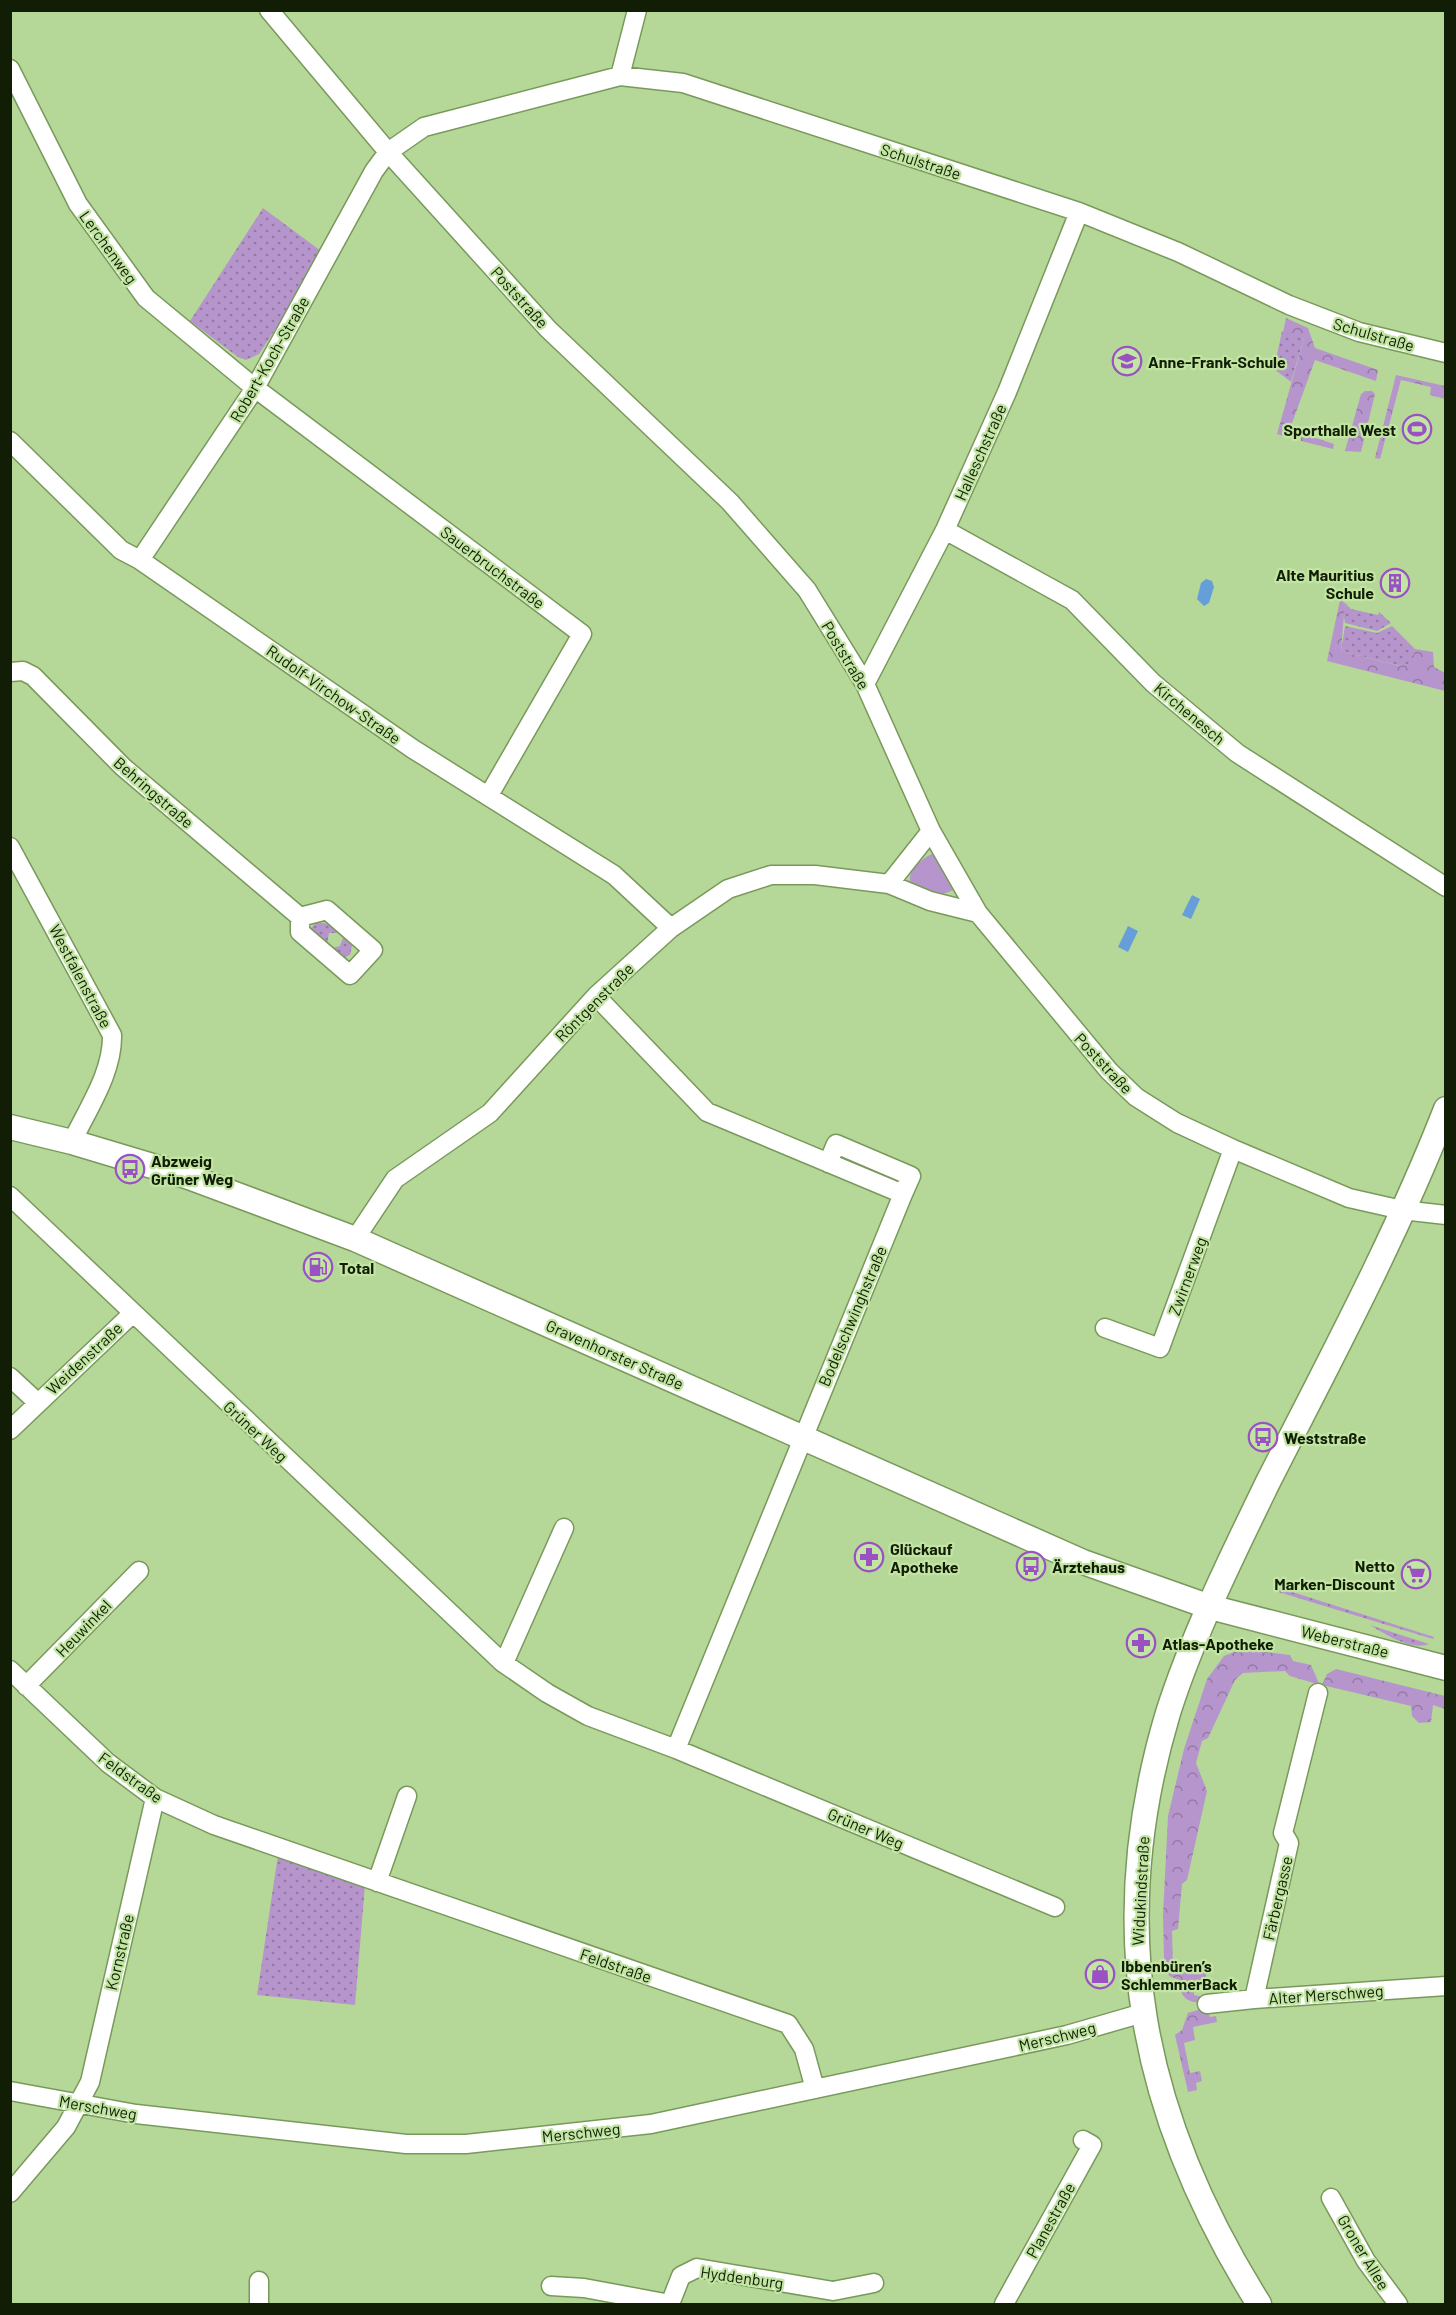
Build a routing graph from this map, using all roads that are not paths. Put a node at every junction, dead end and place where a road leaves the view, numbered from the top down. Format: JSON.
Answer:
{"nodes":[{"id":1,"x":269,"y":10,"type":"edge"},
{"id":2,"x":637,"y":10,"type":"edge"},
{"id":3,"x":10,"y":69,"type":"edge"},
{"id":4,"x":620,"y":76,"type":"junction"},
{"id":5,"x":388,"y":152,"type":"junction"},
{"id":6,"x":1079,"y":212,"type":"junction"},
{"id":7,"x":1446,"y":353,"type":"edge"},
{"id":8,"x":255,"y":388,"type":"junction"},
{"id":9,"x":10,"y":441,"type":"edge"},
{"id":10,"x":945,"y":530,"type":"junction"},
{"id":11,"x":140,"y":560,"type":"junction"},
{"id":12,"x":10,"y":672,"type":"edge"},
{"id":13,"x":865,"y":684,"type":"junction"},
{"id":14,"x":489,"y":795,"type":"junction"},
{"id":15,"x":931,"y":831,"type":"junction"},
{"id":16,"x":10,"y":847,"type":"edge"},
{"id":17,"x":889,"y":884,"type":"junction"},
{"id":18,"x":1446,"y":887,"type":"edge"},
{"id":19,"x":978,"y":914,"type":"junction"},
{"id":20,"x":300,"y":917,"type":"dead end"},
{"id":21,"x":671,"y":928,"type":"junction"},
{"id":22,"x":596,"y":996,"type":"junction"},
{"id":23,"x":1446,"y":1109,"type":"edge"},
{"id":24,"x":12,"y":1130,"type":"edge"},
{"id":25,"x":72,"y":1142,"type":"junction"},
{"id":26,"x":1233,"y":1149,"type":"junction"},
{"id":27,"x":10,"y":1196,"type":"edge"},
{"id":28,"x":1402,"y":1210,"type":"junction"},
{"id":29,"x":1446,"y":1215,"type":"edge"},
{"id":30,"x":355,"y":1239,"type":"junction"},
{"id":31,"x":132,"y":1314,"type":"junction"},
{"id":32,"x":1105,"y":1328,"type":"dead end"},
{"id":33,"x":10,"y":1377,"type":"edge"},
{"id":34,"x":37,"y":1402,"type":"junction"},
{"id":35,"x":10,"y":1430,"type":"edge"},
{"id":36,"x":801,"y":1438,"type":"junction"},
{"id":37,"x":564,"y":1528,"type":"dead end"},
{"id":38,"x":140,"y":1571,"type":"dead end"},
{"id":39,"x":1210,"y":1607,"type":"junction"},
{"id":40,"x":504,"y":1663,"type":"junction"},
{"id":41,"x":1446,"y":1668,"type":"edge"},
{"id":42,"x":10,"y":1670,"type":"edge"},
{"id":43,"x":27,"y":1686,"type":"junction"},
{"id":44,"x":1318,"y":1693,"type":"dead end"},
{"id":45,"x":676,"y":1749,"type":"junction"},
{"id":46,"x":407,"y":1796,"type":"dead end"},
{"id":47,"x":155,"y":1798,"type":"junction"},
{"id":48,"x":377,"y":1882,"type":"junction"},
{"id":49,"x":1055,"y":1907,"type":"dead end"},
{"id":50,"x":1446,"y":1986,"type":"edge"},
{"id":51,"x":1254,"y":1999,"type":"junction"},
{"id":52,"x":1207,"y":2004,"type":"dead end"},
{"id":53,"x":1143,"y":2013,"type":"junction"},
{"id":54,"x":815,"y":2088,"type":"junction"},
{"id":55,"x":10,"y":2091,"type":"edge"},
{"id":56,"x":80,"y":2104,"type":"junction"},
{"id":57,"x":1083,"y":2140,"type":"dead end"},
{"id":58,"x":10,"y":2193,"type":"edge"},
{"id":59,"x":1331,"y":2198,"type":"dead end"},
{"id":60,"x":259,"y":2281,"type":"dead end"},
{"id":61,"x":874,"y":2283,"type":"dead end"},
{"id":62,"x":551,"y":2286,"type":"dead end"},
{"id":63,"x":832,"y":2298,"type":"edge"},
{"id":64,"x":259,"y":2304,"type":"edge"},
{"id":65,"x":670,"y":2304,"type":"edge"},
{"id":66,"x":1004,"y":2304,"type":"edge"},
{"id":67,"x":1259,"y":2304,"type":"edge"},
{"id":68,"x":1398,"y":2304,"type":"edge"}],
"edges":[{"from":1,"to":5,"type":"street","name":"Poststraße"},
{"from":2,"to":4,"type":"street"},
{"from":3,"to":8,"type":"street","name":"Lerchenweg"},
{"from":4,"to":5,"type":"street","name":"Schulstraße"},
{"from":4,"to":6,"type":"street","name":"Schulstraße"},
{"from":5,"to":8,"type":"street","name":"Robert-Koch-Straße"},
{"from":5,"to":13,"type":"street","name":"Poststraße"},
{"from":6,"to":7,"type":"street","name":"Schulstraße"},
{"from":6,"to":10,"type":"street","name":"Halleschstraße"},
{"from":8,"to":11,"type":"street","name":"Robert-Koch-Straße"},
{"from":8,"to":14,"type":"street","name":"Sauerbruchstraße"},
{"from":9,"to":11,"type":"street","name":"Rudolf-Virchow-Straße"},
{"from":10,"to":13,"type":"street","name":"Halleschstraße"},
{"from":10,"to":18,"type":"street","name":"Kirchenesch"},
{"from":11,"to":14,"type":"street","name":"Rudolf-Virchow-Straße"},
{"from":12,"to":20,"type":"street","name":"Behringstraße"},
{"from":13,"to":15,"type":"street","name":"Poststraße"},
{"from":14,"to":21,"type":"street","name":"Rudolf-Virchow-Straße"},
{"from":15,"to":17,"type":"street"},
{"from":15,"to":19,"type":"street","name":"Poststraße"},
{"from":16,"to":25,"type":"street","name":"Westfalenstraße"},
{"from":17,"to":19,"type":"street","name":"Röntgenstraße"},
{"from":17,"to":21,"type":"street","name":"Röntgenstraße"},
{"from":19,"to":26,"type":"street","name":"Poststraße"},
{"from":21,"to":22,"type":"street","name":"Röntgenstraße"},
{"from":22,"to":30,"type":"street","name":"Röntgenstraße"},
{"from":22,"to":36,"type":"street","name":"Bodelschwinghstraße"},
{"from":23,"to":28,"type":"main road"},
{"from":24,"to":25,"type":"main road","name":"Gravenhorster Straße"},
{"from":25,"to":30,"type":"main road","name":"Gravenhorster Straße"},
{"from":26,"to":28,"type":"street","name":"Poststraße"},
{"from":26,"to":32,"type":"street","name":"Zwirnerweg"},
{"from":27,"to":31,"type":"street","name":"Grüner Weg"},
{"from":28,"to":29,"type":"street","name":"Poststraße"},
{"from":28,"to":39,"type":"main road"},
{"from":30,"to":36,"type":"main road","name":"Gravenhorster Straße"},
{"from":31,"to":34,"type":"street","name":"Weidenstraße"},
{"from":31,"to":40,"type":"street","name":"Grüner Weg"},
{"from":33,"to":34,"type":"street","name":"Weidenstraße"},
{"from":34,"to":35,"type":"street","name":"Weidenstraße"},
{"from":36,"to":39,"type":"main road","name":"Gravenhorster Straße"},
{"from":36,"to":45,"type":"street"},
{"from":37,"to":40,"type":"street"},
{"from":38,"to":43,"type":"street","name":"Heuwinkel"},
{"from":39,"to":41,"type":"main road","name":"Weberstraße"},
{"from":39,"to":53,"type":"main road","name":"Widukindstraße"},
{"from":40,"to":45,"type":"street","name":"Grüner Weg"},
{"from":42,"to":43,"type":"street","name":"Feldstraße"},
{"from":43,"to":47,"type":"street","name":"Feldstraße"},
{"from":44,"to":51,"type":"street","name":"Färbergasse"},
{"from":45,"to":49,"type":"street","name":"Grüner Weg"},
{"from":46,"to":48,"type":"street"},
{"from":47,"to":48,"type":"street","name":"Feldstraße"},
{"from":47,"to":56,"type":"street","name":"Kornstraße"},
{"from":48,"to":54,"type":"street","name":"Feldstraße"},
{"from":50,"to":51,"type":"street","name":"Alter Merschweg"},
{"from":51,"to":52,"type":"street","name":"Alter Merschweg"},
{"from":53,"to":54,"type":"street","name":"Merschweg"},
{"from":53,"to":67,"type":"main road","name":"Widukindstraße"},
{"from":54,"to":56,"type":"street","name":"Merschweg"},
{"from":55,"to":56,"type":"street","name":"Merschweg"},
{"from":56,"to":58,"type":"street","name":"Kornstraße"},
{"from":57,"to":66,"type":"street","name":"Planestraße"},
{"from":59,"to":68,"type":"street","name":"Groner Allee"},
{"from":60,"to":64,"type":"street"},
{"from":61,"to":63,"type":"street","name":"Hyddenburg"},
{"from":62,"to":65,"type":"street","name":"Hyddenburg"},
{"from":63,"to":65,"type":"street","name":"Hyddenburg"}]}
